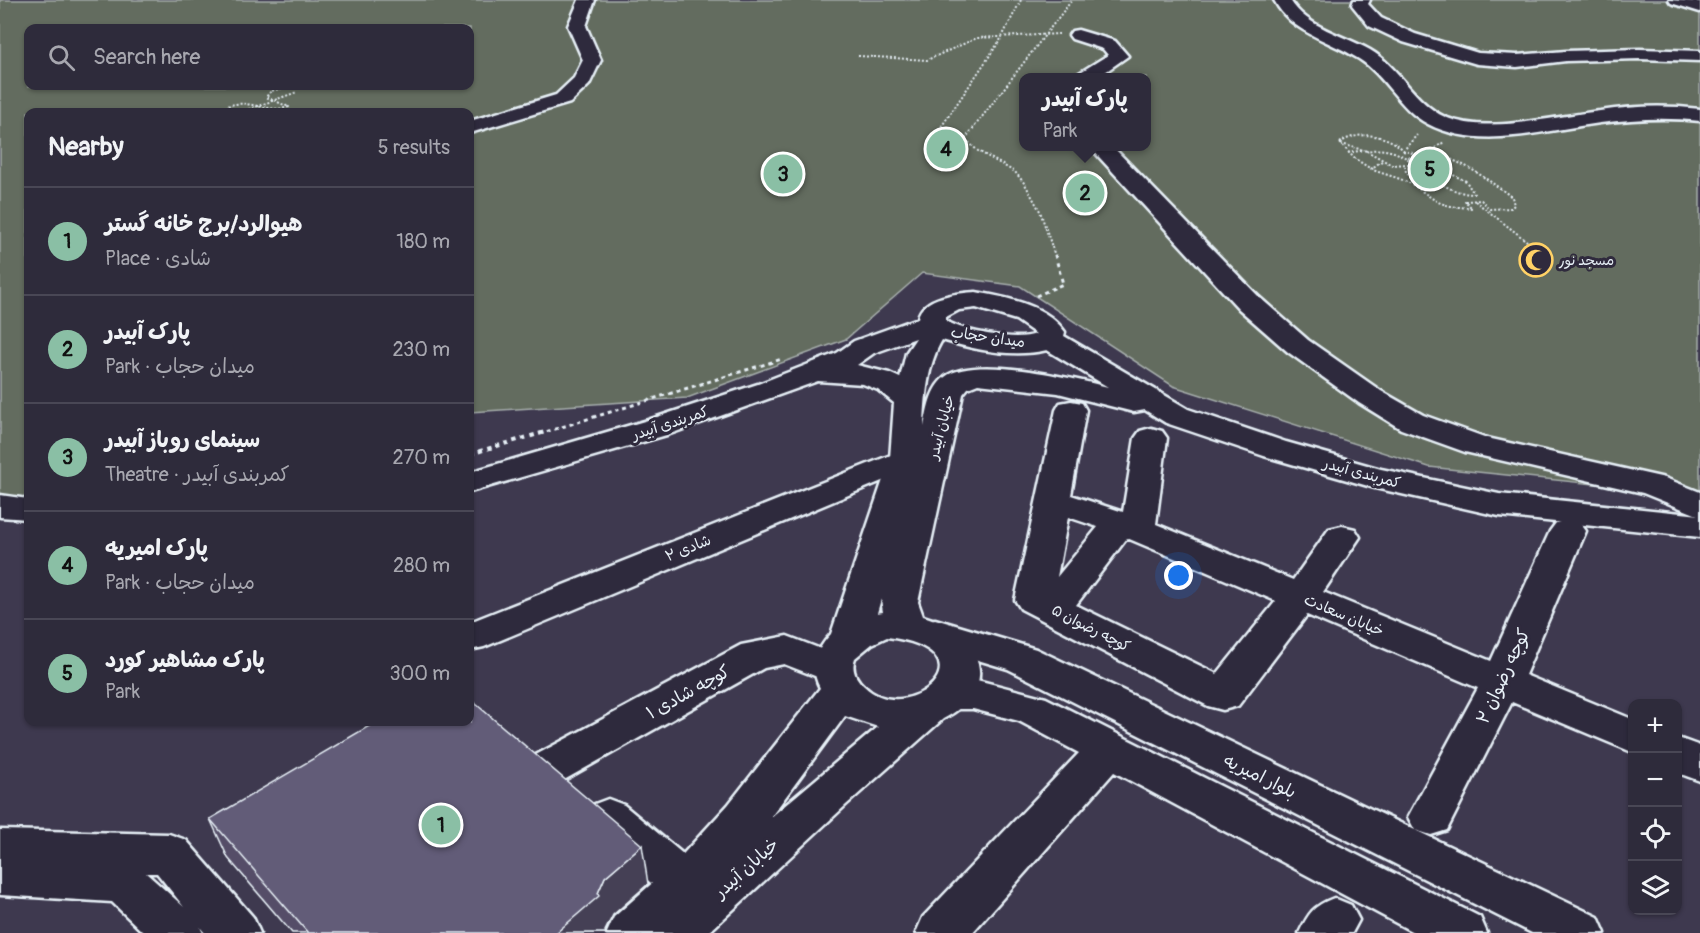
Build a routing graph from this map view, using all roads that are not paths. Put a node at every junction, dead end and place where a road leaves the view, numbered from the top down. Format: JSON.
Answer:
{"nodes":[{"id":1,"x":587,"y":0,"type":"edge"},
{"id":2,"x":1282,"y":0,"type":"edge"},
{"id":3,"x":1362,"y":0,"type":"edge"},
{"id":4,"x":1677,"y":0,"type":"edge"},
{"id":5,"x":1700,"y":7,"type":"edge"},
{"id":6,"x":1078,"y":35,"type":"road end"},
{"id":7,"x":1700,"y":56,"type":"edge"},
{"id":8,"x":1094,"y":73,"type":"edge"},
{"id":9,"x":1427,"y":115,"type":"junction"},
{"id":10,"x":1700,"y":115,"type":"edge"},
{"id":11,"x":474,"y":126,"type":"edge"},
{"id":12,"x":1513,"y":129,"type":"junction"},
{"id":13,"x":1103,"y":151,"type":"edge"},
{"id":14,"x":934,"y":325,"type":"junction"},
{"id":15,"x":1049,"y":339,"type":"junction"},
{"id":16,"x":864,"y":347,"type":"junction"},
{"id":17,"x":801,"y":365,"type":"junction"},
{"id":18,"x":910,"y":401,"type":"junction"},
{"id":19,"x":1071,"y":410,"type":"dead end"},
{"id":20,"x":1177,"y":416,"type":"junction"},
{"id":21,"x":1151,"y":438,"type":"dead end"},
{"id":22,"x":906,"y":459,"type":"junction"},
{"id":23,"x":474,"y":463,"type":"edge"},
{"id":24,"x":474,"y":481,"type":"edge"},
{"id":25,"x":1053,"y":500,"type":"junction"},
{"id":26,"x":1700,"y":505,"type":"edge"},
{"id":27,"x":0,"y":506,"type":"edge"},
{"id":28,"x":24,"y":508,"type":"edge"},
{"id":29,"x":1129,"y":526,"type":"junction"},
{"id":30,"x":1700,"y":526,"type":"edge"},
{"id":31,"x":0,"y":527,"type":"edge"},
{"id":32,"x":24,"y":529,"type":"edge"},
{"id":33,"x":1568,"y":531,"type":"dead end"},
{"id":34,"x":1342,"y":537,"type":"dead end"},
{"id":35,"x":1301,"y":596,"type":"junction"},
{"id":36,"x":1052,"y":609,"type":"junction"},
{"id":37,"x":920,"y":629,"type":"junction"},
{"id":38,"x":474,"y":635,"type":"edge"},
{"id":39,"x":841,"y":666,"type":"junction"},
{"id":40,"x":1502,"y":681,"type":"junction"},
{"id":41,"x":940,"y":701,"type":"junction"},
{"id":42,"x":1628,"y":734,"type":"edge"},
{"id":43,"x":1110,"y":748,"type":"junction"},
{"id":44,"x":1682,"y":757,"type":"edge"},
{"id":45,"x":1700,"y":764,"type":"edge"},
{"id":46,"x":1431,"y":817,"type":"dead end"},
{"id":47,"x":0,"y":849,"type":"edge"},
{"id":48,"x":0,"y":875,"type":"edge"},
{"id":49,"x":684,"y":883,"type":"junction"},
{"id":50,"x":178,"y":933,"type":"edge"},
{"id":51,"x":235,"y":933,"type":"edge"},
{"id":52,"x":632,"y":933,"type":"edge"},
{"id":53,"x":674,"y":933,"type":"edge"},
{"id":54,"x":941,"y":933,"type":"edge"},
{"id":55,"x":1462,"y":933,"type":"edge"},
{"id":56,"x":1580,"y":933,"type":"edge"}],
"edges":[{"from":1,"to":11,"type":"street"},
{"from":2,"to":9,"type":"street"},
{"from":3,"to":7,"type":"street"},
{"from":4,"to":5,"type":"street"},
{"from":6,"to":8,"type":"street"},
{"from":9,"to":12,"type":"street"},
{"from":9,"to":12,"type":"street"},
{"from":10,"to":12,"type":"street"},
{"from":13,"to":26,"type":"street"},
{"from":14,"to":15,"type":"street","name":"میدان حجاب"},
{"from":14,"to":15,"type":"street","name":"میدان حجاب"},
{"from":14,"to":16,"type":"street","name":"کمربندی آبیدر"},
{"from":14,"to":18,"type":"street","name":"خیابان آبیدر"},
{"from":15,"to":20,"type":"street","name":"کمربندی آبیدر"},
{"from":16,"to":17,"type":"street","name":"کمربندی آبیدر"},
{"from":16,"to":23,"type":"street","name":"کمربندی آبیدر"},
{"from":17,"to":18,"type":"street"},
{"from":17,"to":24,"type":"street","name":"کمربندی آبیدر"},
{"from":18,"to":22,"type":"street","name":"خیابان آبیدر"},
{"from":19,"to":25,"type":"street","name":"کوچه رضوان ۵"},
{"from":20,"to":30,"type":"street","name":"کمربندی آبیدر"},
{"from":20,"to":37,"type":"street","name":"خیابان آبیدر"},
{"from":21,"to":29,"type":"street"},
{"from":22,"to":38,"type":"street","name":"شادی ۲"},
{"from":22,"to":39,"type":"street","name":"خیابان آبیدر"},
{"from":25,"to":29,"type":"street","name":"خیابان سعادت"},
{"from":25,"to":36,"type":"street","name":"کوچه رضوان ۵"},
{"from":27,"to":28,"type":"street"},
{"from":29,"to":35,"type":"street","name":"خیابان سعادت"},
{"from":29,"to":36,"type":"street"},
{"from":31,"to":32,"type":"street"},
{"from":33,"to":40,"type":"street","name":"کوچه رضوان ۲"},
{"from":34,"to":35,"type":"street"},
{"from":35,"to":36,"type":"street","name":"کوچه رضوان ۵"},
{"from":35,"to":40,"type":"street","name":"خیابان سعادت"},
{"from":37,"to":39,"type":"street"},
{"from":37,"to":41,"type":"street"},
{"from":37,"to":56,"type":"street","name":"بلوار امیریه"},
{"from":39,"to":41,"type":"street"},
{"from":39,"to":49,"type":"street","name":"خیابان آبیدر"},
{"from":39,"to":49,"type":"street","name":"کوچه شادی ۱"},
{"from":40,"to":42,"type":"street","name":"خیابان سعادت"},
{"from":40,"to":46,"type":"street","name":"کوچه رضوان ۲"},
{"from":41,"to":43,"type":"street"},
{"from":41,"to":53,"type":"street","name":"خیابان آبیدر"},
{"from":43,"to":54,"type":"street"},
{"from":43,"to":55,"type":"street"},
{"from":44,"to":45,"type":"street"},
{"from":47,"to":51,"type":"street"},
{"from":48,"to":50,"type":"street"},
{"from":49,"to":52,"type":"street","name":"خیابان آبیدر"}]}
